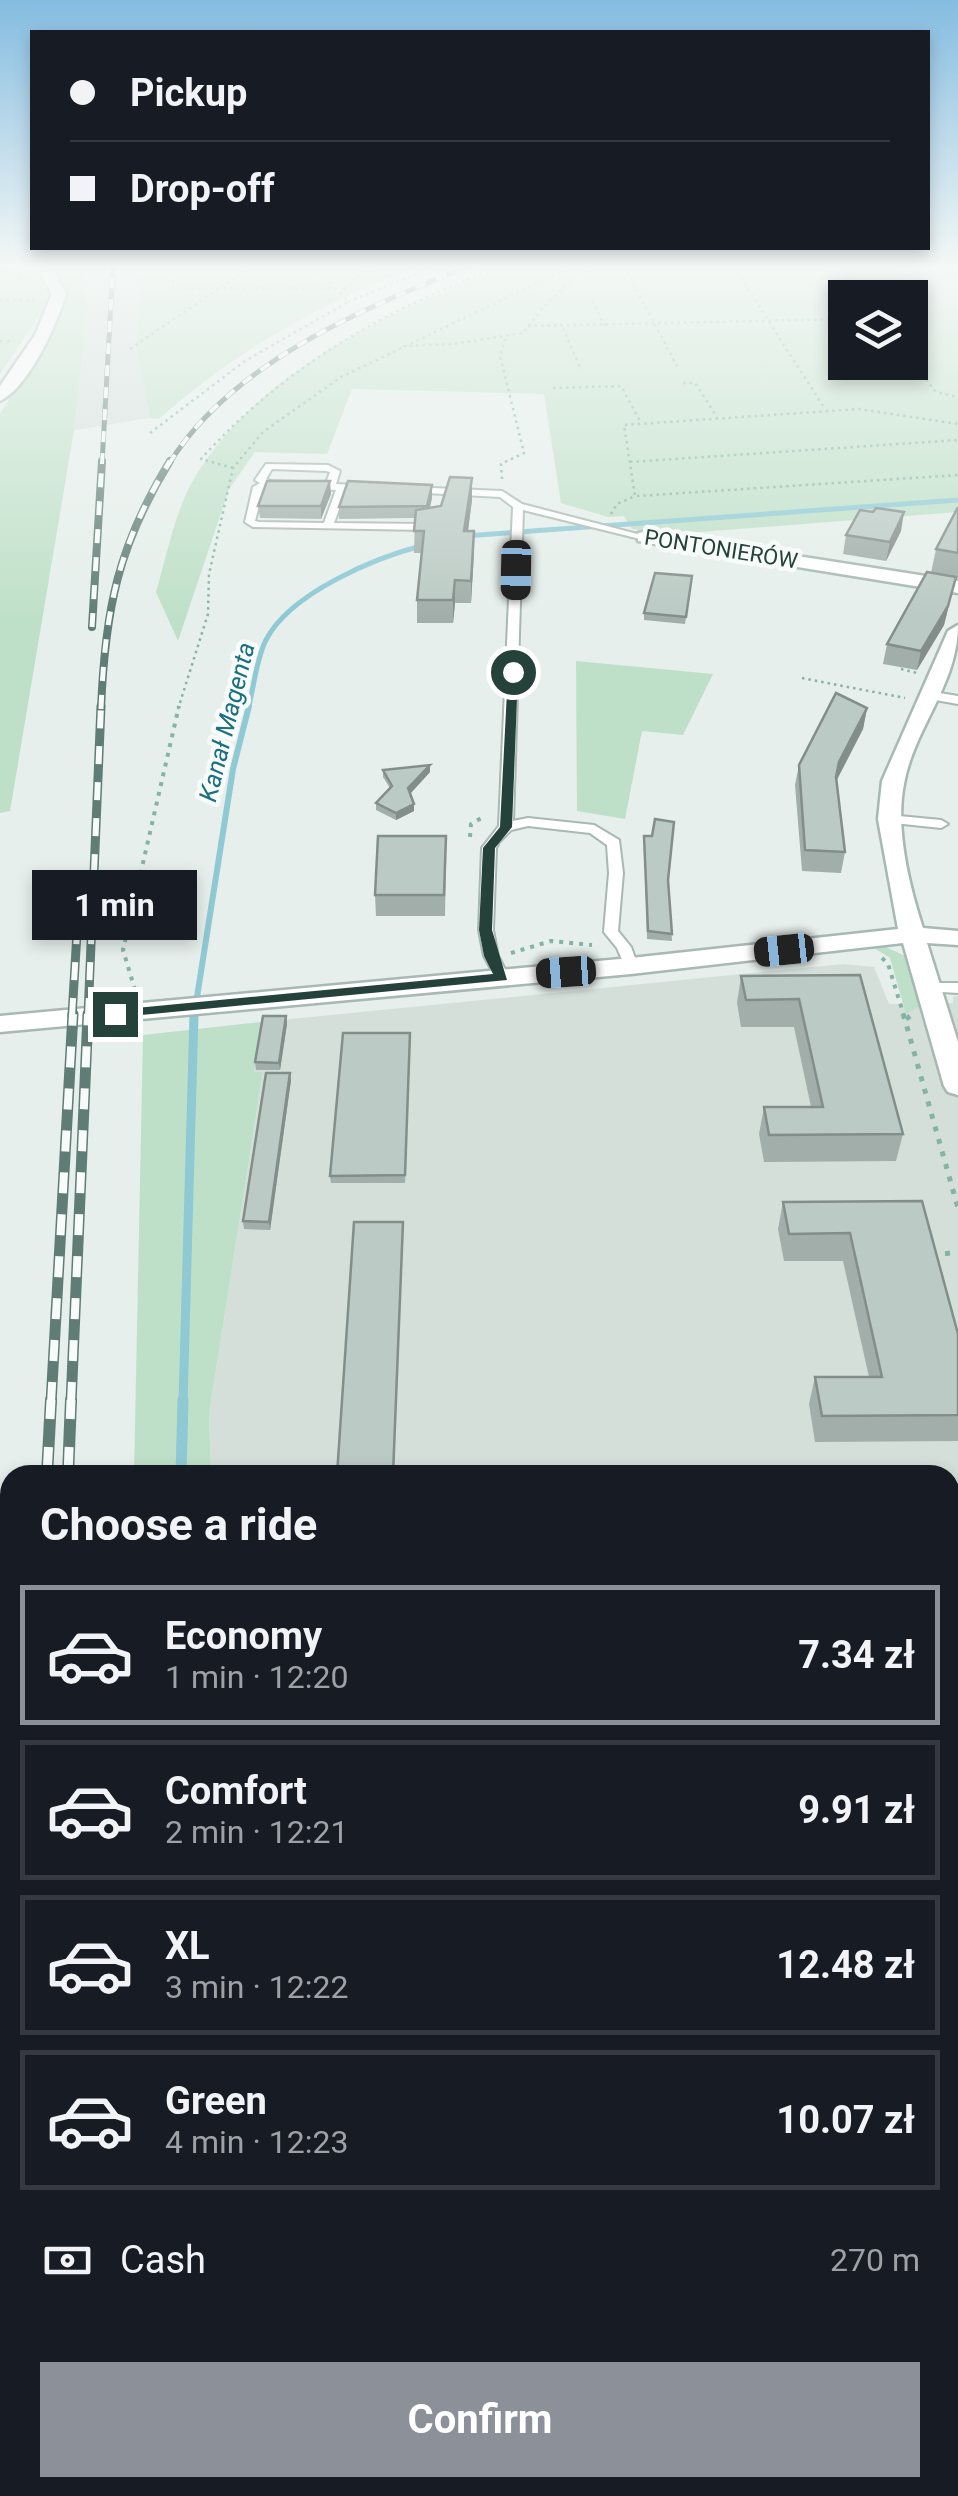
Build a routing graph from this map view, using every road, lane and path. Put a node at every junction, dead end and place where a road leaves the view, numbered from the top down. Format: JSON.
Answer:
{"nodes":[{"id":1,"x":209,"y":383,"type":"edge"},
{"id":2,"x":275,"y":383,"type":"edge"},
{"id":3,"x":332,"y":383,"type":"edge"},
{"id":4,"x":507,"y":383,"type":"edge"},
{"id":5,"x":695,"y":383,"type":"edge"},
{"id":6,"x":809,"y":383,"type":"edge"},
{"id":7,"x":929,"y":383,"type":"edge"},
{"id":8,"x":553,"y":388,"type":"dead end"},
{"id":9,"x":958,"y":397,"type":"edge"},
{"id":10,"x":825,"y":408,"type":"dead end"},
{"id":11,"x":718,"y":418,"type":"junction"},
{"id":12,"x":641,"y":423,"type":"junction"},
{"id":13,"x":958,"y":424,"type":"edge"},
{"id":14,"x":150,"y":433,"type":"dead end"},
{"id":15,"x":958,"y":440,"type":"edge"},
{"id":16,"x":632,"y":462,"type":"junction"},
{"id":17,"x":234,"y":468,"type":"junction"},
{"id":18,"x":958,"y":474,"type":"edge"},
{"id":19,"x":269,"y":484,"type":"junction"},
{"id":20,"x":336,"y":486,"type":"junction"},
{"id":21,"x":376,"y":488,"type":"edge"},
{"id":22,"x":392,"y":489,"type":"edge"},
{"id":23,"x":443,"y":491,"type":"junction"},
{"id":24,"x":496,"y":493,"type":"junction"},
{"id":25,"x":636,"y":496,"type":"junction"},
{"id":26,"x":518,"y":506,"type":"junction"},
{"id":27,"x":612,"y":522,"type":"junction"},
{"id":28,"x":328,"y":526,"type":"junction"},
{"id":29,"x":644,"y":537,"type":"joint"},
{"id":30,"x":958,"y":587,"type":"edge"},
{"id":31,"x":958,"y":632,"type":"edge"},
{"id":32,"x":802,"y":678,"type":"dead end"},
{"id":33,"x":920,"y":697,"type":"junction"},
{"id":34,"x":958,"y":700,"type":"edge"},
{"id":35,"x":890,"y":819,"type":"junction"},
{"id":36,"x":941,"y":824,"type":"dead end"},
{"id":37,"x":506,"y":827,"type":"junction"},
{"id":38,"x":912,"y":935,"type":"junction"},
{"id":39,"x":958,"y":938,"type":"edge"},
{"id":40,"x":861,"y":941,"type":"junction"},
{"id":41,"x":631,"y":966,"type":"junction"},
{"id":42,"x":502,"y":977,"type":"junction"},
{"id":43,"x":930,"y":988,"type":"junction"},
{"id":44,"x":958,"y":988,"type":"edge"},
{"id":45,"x":141,"y":1012,"type":"junction"},
{"id":46,"x":905,"y":1020,"type":"dead end"},
{"id":47,"x":6,"y":1023,"type":"edge"},
{"id":48,"x":958,"y":1086,"type":"edge"},
{"id":49,"x":958,"y":1253,"type":"edge"},
{"id":50,"x":929,"y":1254,"type":"edge"}],
"edges":[{"from":1,"to":14,"type":"path"},
{"from":2,"to":17,"type":"path"},
{"from":3,"to":17,"type":"path"},
{"from":4,"to":24,"type":"path"},
{"from":5,"to":11,"type":"path"},
{"from":6,"to":10,"type":"path"},
{"from":7,"to":9,"type":"path"},
{"from":8,"to":12,"type":"path"},
{"from":11,"to":12,"type":"path"},
{"from":11,"to":13,"type":"path"},
{"from":12,"to":16,"type":"path"},
{"from":15,"to":16,"type":"path"},
{"from":16,"to":25,"type":"path"},
{"from":17,"to":45,"type":"path"},
{"from":18,"to":25,"type":"path"},
{"from":19,"to":20,"type":"lane"},
{"from":19,"to":20,"type":"lane"},
{"from":19,"to":28,"type":"lane"},
{"from":20,"to":21,"type":"lane"},
{"from":20,"to":28,"type":"lane"},
{"from":22,"to":23,"type":"lane"},
{"from":23,"to":24,"type":"lane"},
{"from":23,"to":28,"type":"lane"},
{"from":24,"to":26,"type":"lane","name":"PONTONIERÓW"},
{"from":25,"to":27,"type":"path"},
{"from":26,"to":27,"type":"lane","name":"PONTONIERÓW"},
{"from":26,"to":37,"type":"lane"},
{"from":27,"to":29,"type":"lane","name":"PONTONIERÓW"},
{"from":29,"to":30,"type":"street","name":"PONTONIERÓW"},
{"from":31,"to":33,"type":"street"},
{"from":32,"to":33,"type":"path"},
{"from":33,"to":34,"type":"lane"},
{"from":33,"to":35,"type":"street"},
{"from":35,"to":36,"type":"lane"},
{"from":35,"to":38,"type":"street"},
{"from":37,"to":41,"type":"lane"},
{"from":37,"to":42,"type":"lane"},
{"from":38,"to":39,"type":"street"},
{"from":38,"to":40,"type":"street"},
{"from":38,"to":43,"type":"street"},
{"from":40,"to":41,"type":"street"},
{"from":40,"to":46,"type":"path"},
{"from":41,"to":42,"type":"street"},
{"from":42,"to":45,"type":"street"},
{"from":43,"to":44,"type":"lane"},
{"from":43,"to":48,"type":"street"},
{"from":45,"to":47,"type":"street"},
{"from":49,"to":50,"type":"path"}]}
